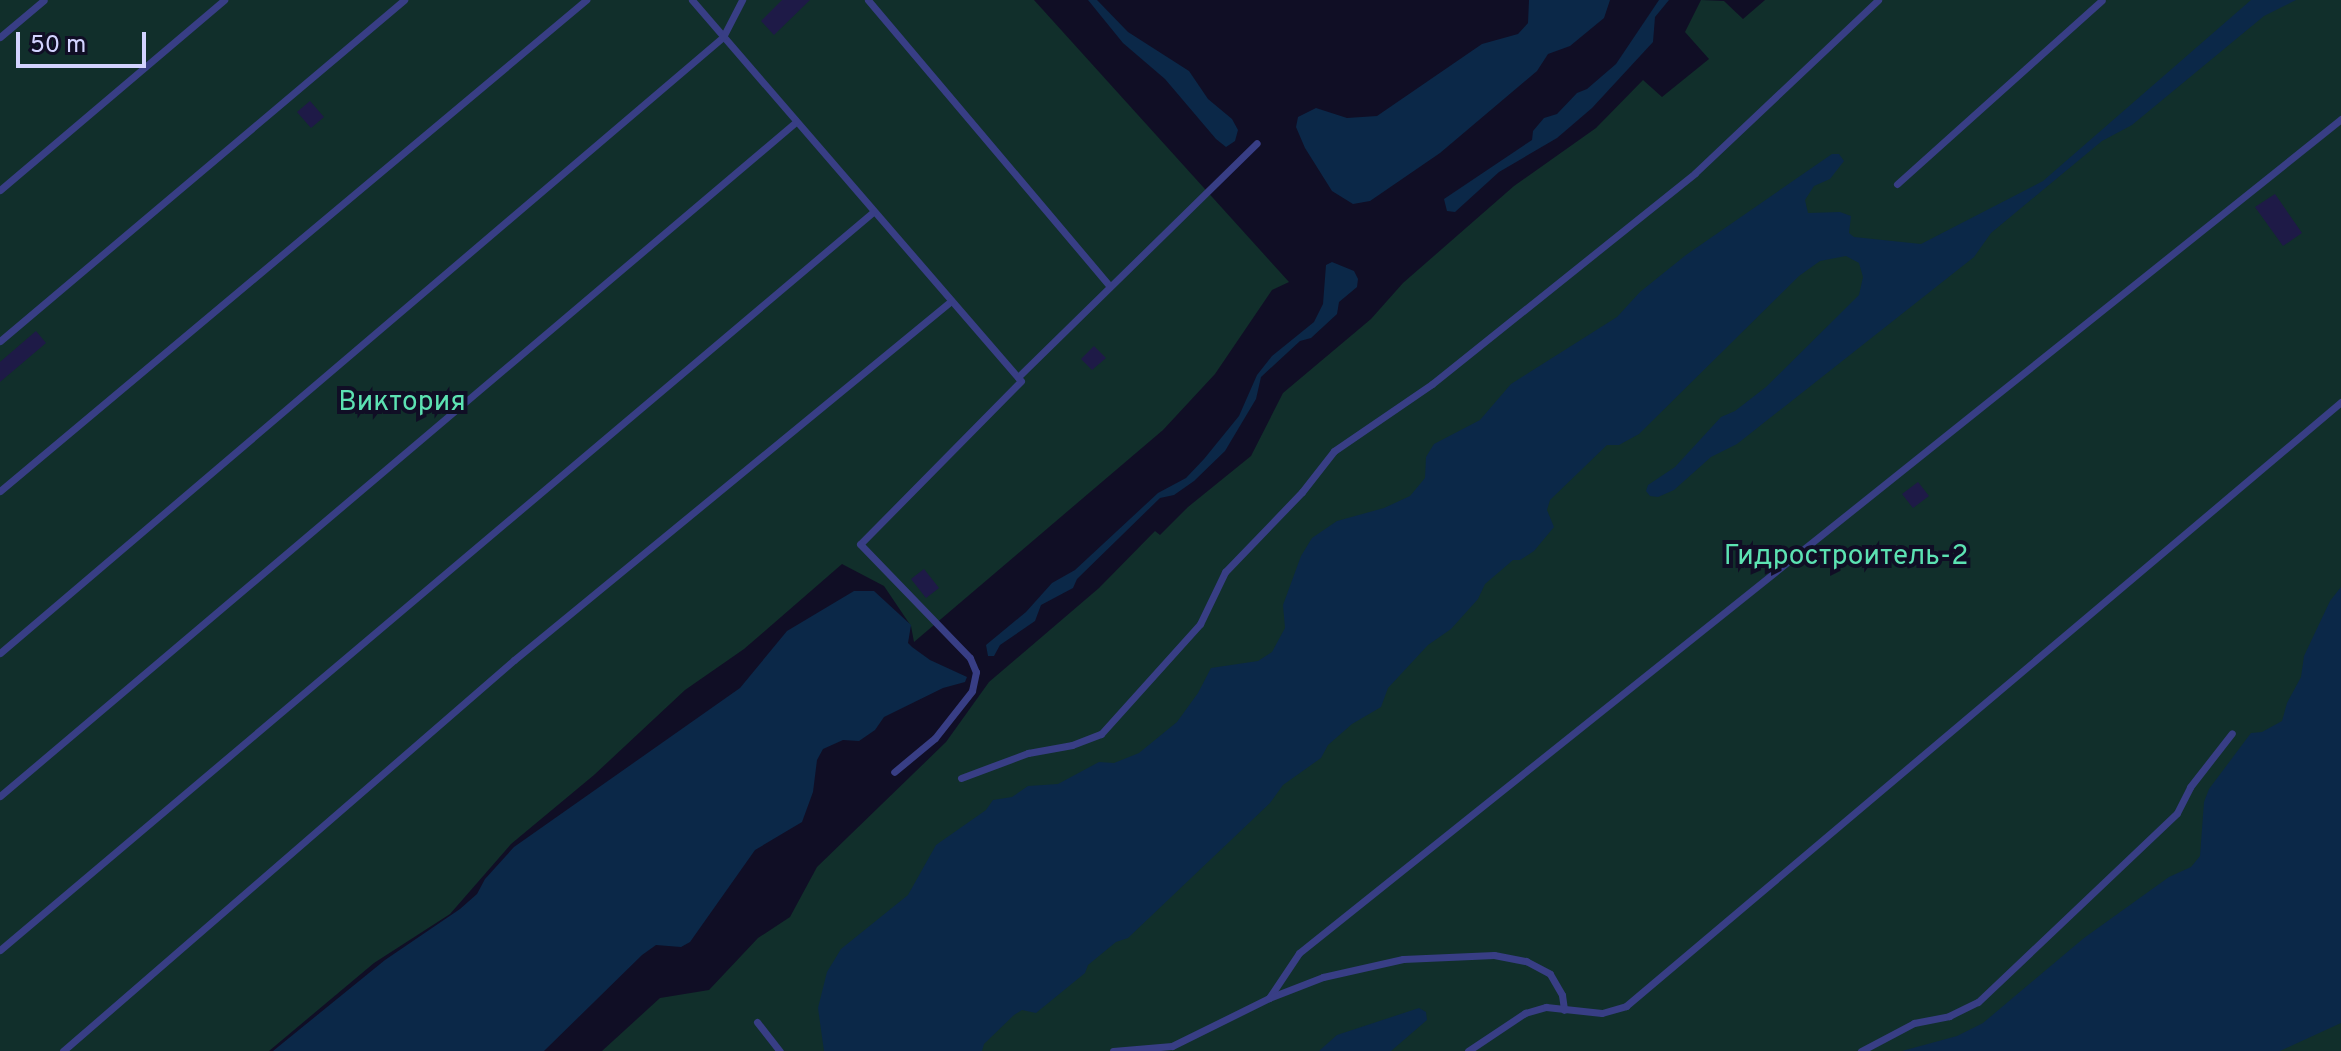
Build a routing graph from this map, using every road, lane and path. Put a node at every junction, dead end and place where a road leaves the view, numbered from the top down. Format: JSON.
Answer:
{"nodes":[{"id":1,"x":44,"y":0,"type":"edge"},
{"id":2,"x":224,"y":0,"type":"edge"},
{"id":3,"x":404,"y":0,"type":"edge"},
{"id":4,"x":586,"y":0,"type":"edge"},
{"id":5,"x":692,"y":0,"type":"edge"},
{"id":6,"x":742,"y":0,"type":"edge"},
{"id":7,"x":868,"y":0,"type":"edge"},
{"id":8,"x":1878,"y":0,"type":"edge"},
{"id":9,"x":2102,"y":0,"type":"edge"},
{"id":10,"x":0,"y":37,"type":"edge"},
{"id":11,"x":723,"y":37,"type":"junction"},
{"id":12,"x":2341,"y":119,"type":"edge"},
{"id":13,"x":796,"y":122,"type":"junction"},
{"id":14,"x":1257,"y":143,"type":"dead end"},
{"id":15,"x":1897,"y":184,"type":"dead end"},
{"id":16,"x":0,"y":190,"type":"edge"},
{"id":17,"x":873,"y":212,"type":"junction"},
{"id":18,"x":1110,"y":286,"type":"junction"},
{"id":19,"x":951,"y":301,"type":"junction"},
{"id":20,"x":0,"y":341,"type":"edge"},
{"id":21,"x":1018,"y":377,"type":"junction"},
{"id":22,"x":2341,"y":402,"type":"edge"},
{"id":23,"x":0,"y":491,"type":"edge"},
{"id":24,"x":0,"y":653,"type":"edge"},
{"id":25,"x":2232,"y":733,"type":"dead end"},
{"id":26,"x":894,"y":772,"type":"dead end"},
{"id":27,"x":961,"y":778,"type":"dead end"},
{"id":28,"x":0,"y":796,"type":"edge"},
{"id":29,"x":0,"y":950,"type":"edge"},
{"id":30,"x":1269,"y":998,"type":"junction"},
{"id":31,"x":1564,"y":1010,"type":"junction"},
{"id":32,"x":757,"y":1022,"type":"dead end"},
{"id":33,"x":63,"y":1051,"type":"edge"},
{"id":34,"x":780,"y":1051,"type":"edge"},
{"id":35,"x":1113,"y":1051,"type":"edge"},
{"id":36,"x":1468,"y":1051,"type":"edge"},
{"id":37,"x":1861,"y":1051,"type":"edge"}],
"edges":[{"from":1,"to":10,"type":"lane"},
{"from":2,"to":16,"type":"lane"},
{"from":3,"to":20,"type":"lane"},
{"from":4,"to":23,"type":"lane"},
{"from":5,"to":11,"type":"lane"},
{"from":6,"to":11,"type":"lane"},
{"from":7,"to":18,"type":"lane"},
{"from":8,"to":27,"type":"lane"},
{"from":9,"to":15,"type":"lane"},
{"from":11,"to":13,"type":"lane"},
{"from":11,"to":24,"type":"lane"},
{"from":12,"to":30,"type":"lane"},
{"from":13,"to":17,"type":"lane"},
{"from":13,"to":28,"type":"lane"},
{"from":14,"to":18,"type":"lane"},
{"from":17,"to":19,"type":"lane"},
{"from":17,"to":29,"type":"lane"},
{"from":18,"to":21,"type":"lane"},
{"from":19,"to":21,"type":"lane"},
{"from":19,"to":33,"type":"lane"},
{"from":21,"to":26,"type":"lane"},
{"from":22,"to":31,"type":"lane"},
{"from":25,"to":37,"type":"lane"},
{"from":30,"to":31,"type":"lane"},
{"from":30,"to":35,"type":"lane"},
{"from":31,"to":36,"type":"lane"},
{"from":32,"to":34,"type":"lane"}]}
